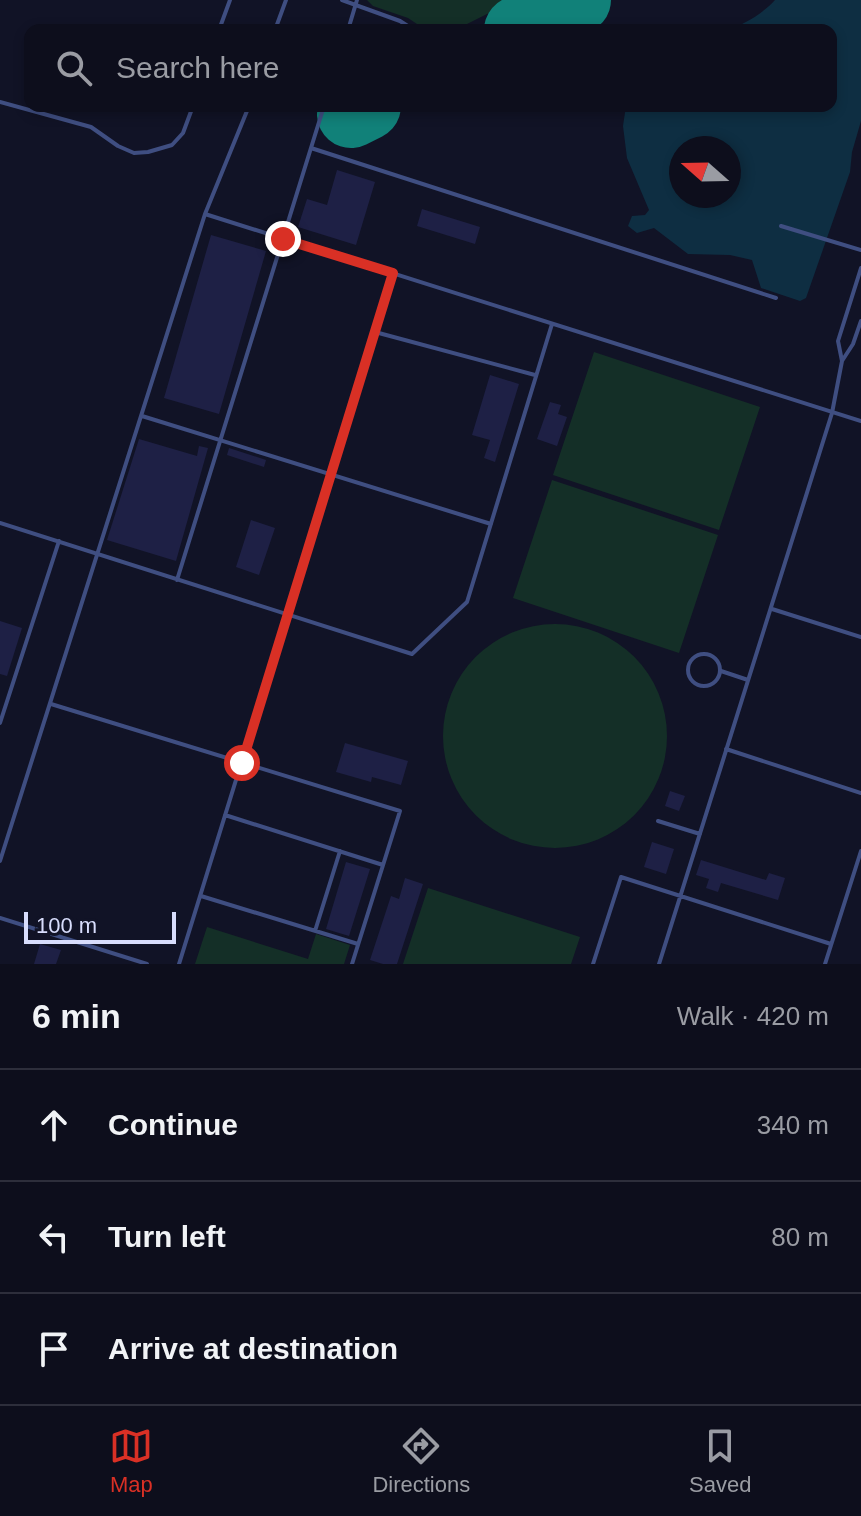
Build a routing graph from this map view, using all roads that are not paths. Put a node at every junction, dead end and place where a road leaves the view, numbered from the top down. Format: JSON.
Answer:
{"nodes":[{"id":1,"x":230,"y":0,"type":"edge"},
{"id":2,"x":286,"y":0,"type":"edge"},
{"id":3,"x":342,"y":0,"type":"edge"},
{"id":4,"x":356,"y":2,"type":"edge"},
{"id":5,"x":221,"y":24,"type":"edge"},
{"id":6,"x":277,"y":24,"type":"edge"},
{"id":7,"x":350,"y":24,"type":"edge"},
{"id":8,"x":405,"y":24,"type":"edge"},
{"id":9,"x":0,"y":102,"type":"edge"},
{"id":10,"x":24,"y":109,"type":"edge"},
{"id":11,"x":36,"y":112,"type":"edge"},
{"id":12,"x":191,"y":112,"type":"edge"},
{"id":13,"x":247,"y":112,"type":"edge"},
{"id":14,"x":322,"y":112,"type":"edge"},
{"id":15,"x":311,"y":148,"type":"junction"},
{"id":16,"x":205,"y":214,"type":"junction"},
{"id":17,"x":781,"y":226,"type":"dead end"},
{"id":18,"x":283,"y":239,"type":"junction"},
{"id":19,"x":861,"y":250,"type":"edge"},
{"id":20,"x":861,"y":268,"type":"edge"},
{"id":21,"x":393,"y":273,"type":"junction"},
{"id":22,"x":776,"y":298,"type":"dead end"},
{"id":23,"x":861,"y":321,"type":"edge"},
{"id":24,"x":552,"y":324,"type":"junction"},
{"id":25,"x":375,"y":332,"type":"junction"},
{"id":26,"x":842,"y":361,"type":"junction"},
{"id":27,"x":536,"y":375,"type":"junction"},
{"id":28,"x":832,"y":413,"type":"junction"},
{"id":29,"x":141,"y":416,"type":"junction"},
{"id":30,"x":861,"y":421,"type":"edge"},
{"id":31,"x":220,"y":441,"type":"junction"},
{"id":32,"x":331,"y":474,"type":"junction"},
{"id":33,"x":0,"y":523,"type":"edge"},
{"id":34,"x":491,"y":524,"type":"junction"},
{"id":35,"x":59,"y":541,"type":"junction"},
{"id":36,"x":97,"y":554,"type":"junction"},
{"id":37,"x":177,"y":580,"type":"junction"},
{"id":38,"x":771,"y":609,"type":"junction"},
{"id":39,"x":287,"y":615,"type":"junction"},
{"id":40,"x":861,"y":637,"type":"edge"},
{"id":41,"x":721,"y":671,"type":"junction"},
{"id":42,"x":748,"y":680,"type":"junction"},
{"id":43,"x":50,"y":703,"type":"junction"},
{"id":44,"x":2,"y":713,"type":"edge"},
{"id":45,"x":0,"y":723,"type":"edge"},
{"id":46,"x":726,"y":749,"type":"junction"},
{"id":47,"x":242,"y":763,"type":"junction"},
{"id":48,"x":861,"y":793,"type":"edge"},
{"id":49,"x":225,"y":815,"type":"junction"},
{"id":50,"x":658,"y":821,"type":"dead end"},
{"id":51,"x":700,"y":834,"type":"junction"},
{"id":52,"x":340,"y":851,"type":"junction"},
{"id":53,"x":861,"y":851,"type":"edge"},
{"id":54,"x":0,"y":861,"type":"edge"},
{"id":55,"x":383,"y":865,"type":"junction"},
{"id":56,"x":201,"y":896,"type":"junction"},
{"id":57,"x":680,"y":896,"type":"junction"},
{"id":58,"x":0,"y":918,"type":"edge"},
{"id":59,"x":315,"y":931,"type":"junction"},
{"id":60,"x":358,"y":944,"type":"junction"},
{"id":61,"x":831,"y":944,"type":"junction"},
{"id":62,"x":147,"y":964,"type":"edge"},
{"id":63,"x":179,"y":964,"type":"edge"},
{"id":64,"x":352,"y":964,"type":"edge"},
{"id":65,"x":593,"y":964,"type":"edge"},
{"id":66,"x":659,"y":964,"type":"edge"},
{"id":67,"x":825,"y":964,"type":"edge"}],
"edges":[{"from":1,"to":5,"type":"lane"},
{"from":2,"to":6,"type":"lane"},
{"from":3,"to":4,"type":"lane"},
{"from":4,"to":7,"type":"lane"},
{"from":4,"to":8,"type":"lane"},
{"from":9,"to":10,"type":"lane"},
{"from":11,"to":12,"type":"lane"},
{"from":13,"to":16,"type":"lane"},
{"from":14,"to":15,"type":"lane"},
{"from":15,"to":18,"type":"lane"},
{"from":15,"to":22,"type":"lane"},
{"from":16,"to":18,"type":"lane"},
{"from":16,"to":29,"type":"lane"},
{"from":17,"to":19,"type":"lane"},
{"from":18,"to":21,"type":"lane"},
{"from":18,"to":31,"type":"lane"},
{"from":20,"to":26,"type":"lane"},
{"from":21,"to":24,"type":"lane"},
{"from":21,"to":25,"type":"lane"},
{"from":23,"to":26,"type":"lane"},
{"from":24,"to":27,"type":"lane"},
{"from":24,"to":28,"type":"lane"},
{"from":25,"to":27,"type":"lane"},
{"from":25,"to":32,"type":"lane"},
{"from":26,"to":28,"type":"lane"},
{"from":27,"to":34,"type":"lane"},
{"from":28,"to":30,"type":"lane"},
{"from":28,"to":38,"type":"lane"},
{"from":29,"to":31,"type":"lane"},
{"from":29,"to":36,"type":"lane"},
{"from":31,"to":32,"type":"lane"},
{"from":31,"to":37,"type":"lane"},
{"from":32,"to":34,"type":"lane"},
{"from":32,"to":39,"type":"lane"},
{"from":33,"to":35,"type":"lane"},
{"from":34,"to":39,"type":"lane"},
{"from":35,"to":36,"type":"lane"},
{"from":35,"to":44,"type":"lane"},
{"from":36,"to":37,"type":"lane"},
{"from":36,"to":43,"type":"lane"},
{"from":37,"to":39,"type":"lane"},
{"from":38,"to":40,"type":"lane"},
{"from":38,"to":42,"type":"lane"},
{"from":39,"to":47,"type":"lane"},
{"from":41,"to":41,"type":"lane"},
{"from":41,"to":42,"type":"lane"},
{"from":42,"to":46,"type":"lane"},
{"from":43,"to":47,"type":"lane"},
{"from":43,"to":54,"type":"lane"},
{"from":44,"to":45,"type":"lane"},
{"from":46,"to":48,"type":"lane"},
{"from":46,"to":51,"type":"lane"},
{"from":47,"to":49,"type":"lane"},
{"from":47,"to":55,"type":"lane"},
{"from":49,"to":52,"type":"lane"},
{"from":49,"to":56,"type":"lane"},
{"from":50,"to":51,"type":"lane"},
{"from":51,"to":57,"type":"lane"},
{"from":52,"to":55,"type":"lane"},
{"from":52,"to":59,"type":"lane"},
{"from":53,"to":61,"type":"lane"},
{"from":55,"to":60,"type":"lane"},
{"from":56,"to":59,"type":"lane"},
{"from":56,"to":63,"type":"lane"},
{"from":57,"to":61,"type":"lane"},
{"from":57,"to":65,"type":"lane"},
{"from":57,"to":66,"type":"lane"},
{"from":58,"to":62,"type":"lane"},
{"from":59,"to":60,"type":"lane"},
{"from":60,"to":64,"type":"lane"},
{"from":61,"to":67,"type":"lane"}]}
